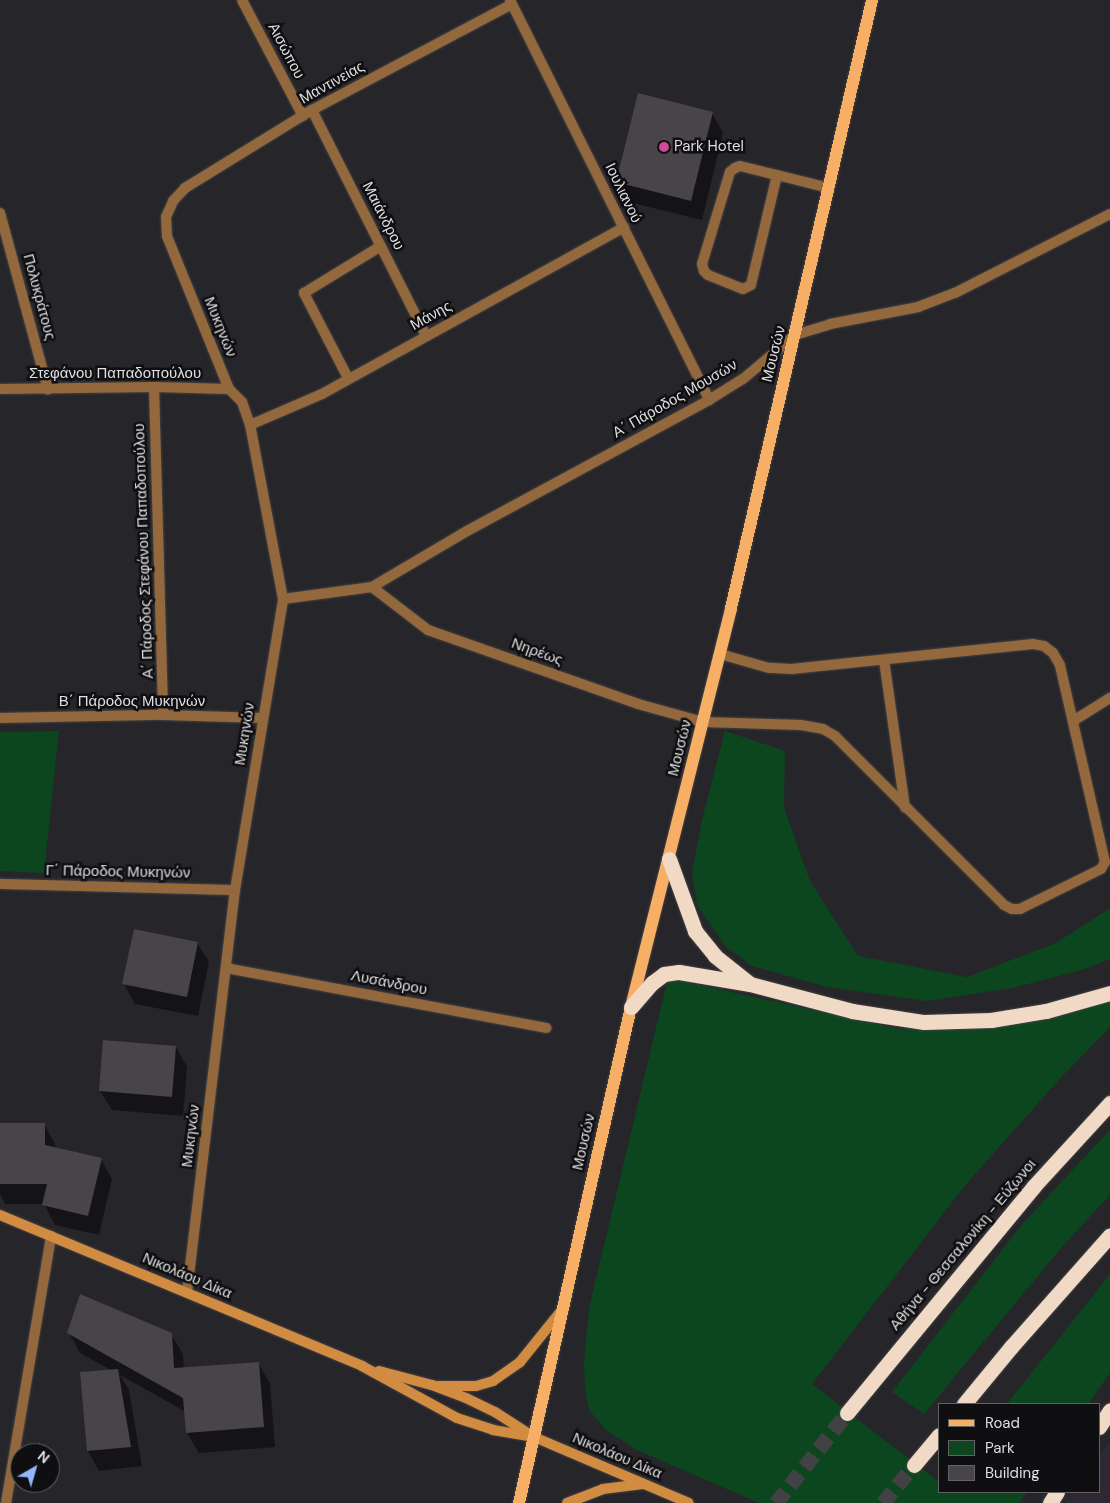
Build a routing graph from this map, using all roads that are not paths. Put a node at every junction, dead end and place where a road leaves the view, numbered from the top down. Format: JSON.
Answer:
{"nodes":[{"id":1,"x":242,"y":0,"type":"edge"},
{"id":2,"x":872,"y":0,"type":"edge"},
{"id":3,"x":511,"y":2,"type":"edge"},
{"id":4,"x":308,"y":113,"type":"junction"},
{"id":5,"x":777,"y":175,"type":"junction"},
{"id":6,"x":829,"y":188,"type":"junction"},
{"id":7,"x":173,"y":201,"type":"joint"},
{"id":8,"x":0,"y":213,"type":"edge"},
{"id":9,"x":1110,"y":214,"type":"edge"},
{"id":10,"x":624,"y":227,"type":"junction"},
{"id":11,"x":381,"y":246,"type":"junction"},
{"id":12,"x":795,"y":335,"type":"junction"},
{"id":13,"x":426,"y":336,"type":"junction"},
{"id":14,"x":348,"y":378,"type":"junction"},
{"id":15,"x":154,"y":387,"type":"junction"},
{"id":16,"x":0,"y":389,"type":"edge"},
{"id":17,"x":229,"y":389,"type":"junction"},
{"id":18,"x":48,"y":390,"type":"junction"},
{"id":19,"x":709,"y":400,"type":"junction"},
{"id":20,"x":250,"y":426,"type":"junction"},
{"id":21,"x":372,"y":587,"type":"junction"},
{"id":22,"x":283,"y":599,"type":"junction"},
{"id":23,"x":720,"y":654,"type":"junction"},
{"id":24,"x":884,"y":660,"type":"junction"},
{"id":25,"x":1110,"y":698,"type":"edge"},
{"id":26,"x":163,"y":715,"type":"junction"},
{"id":27,"x":0,"y":718,"type":"edge"},
{"id":28,"x":263,"y":718,"type":"junction"},
{"id":29,"x":1073,"y":721,"type":"junction"},
{"id":30,"x":703,"y":722,"type":"junction"},
{"id":31,"x":905,"y":808,"type":"junction"},
{"id":32,"x":669,"y":859,"type":"junction"},
{"id":33,"x":1108,"y":862,"type":"edge"},
{"id":34,"x":0,"y":884,"type":"edge"},
{"id":35,"x":235,"y":890,"type":"junction"},
{"id":36,"x":226,"y":968,"type":"junction"},
{"id":37,"x":750,"y":984,"type":"junction"},
{"id":38,"x":1110,"y":993,"type":"edge"},
{"id":39,"x":631,"y":1007,"type":"junction"},
{"id":40,"x":546,"y":1028,"type":"dead end"},
{"id":41,"x":1110,"y":1103,"type":"edge"},
{"id":42,"x":0,"y":1215,"type":"edge"},
{"id":43,"x":1110,"y":1235,"type":"edge"},
{"id":44,"x":50,"y":1236,"type":"junction"},
{"id":45,"x":188,"y":1292,"type":"junction"},
{"id":46,"x":563,"y":1308,"type":"junction"},
{"id":47,"x":362,"y":1366,"type":"junction"},
{"id":48,"x":432,"y":1386,"type":"junction"},
{"id":49,"x":965,"y":1403,"type":"edge"},
{"id":50,"x":1110,"y":1410,"type":"edge"},
{"id":51,"x":847,"y":1413,"type":"tunnel mouth"},
{"id":52,"x":1100,"y":1425,"type":"edge"},
{"id":53,"x":938,"y":1436,"type":"edge"},
{"id":54,"x":534,"y":1437,"type":"junction"},
{"id":55,"x":914,"y":1465,"type":"tunnel mouth"},
{"id":56,"x":644,"y":1484,"type":"junction"},
{"id":57,"x":6,"y":1503,"type":"edge"},
{"id":58,"x":519,"y":1503,"type":"edge"},
{"id":59,"x":567,"y":1503,"type":"edge"},
{"id":60,"x":689,"y":1503,"type":"edge"}],
"edges":[{"from":1,"to":4,"type":"street","name":"Αισώπου"},
{"from":2,"to":6,"type":"main road","name":"Μουσών"},
{"from":3,"to":4,"type":"street","name":"Μαντινείας"},
{"from":3,"to":10,"type":"street","name":"Ιουλιανού"},
{"from":4,"to":7,"type":"street","name":"Μαντινείας"},
{"from":4,"to":11,"type":"street","name":"Μαιάνδρου"},
{"from":5,"to":5,"type":"street"},
{"from":5,"to":6,"type":"street"},
{"from":6,"to":12,"type":"main road","name":"Μουσών"},
{"from":7,"to":17,"type":"street","name":"Μυκηνών"},
{"from":8,"to":18,"type":"street","name":"Πολυκράτους"},
{"from":9,"to":12,"type":"street","name":"Α΄ Πάροδος Μουσών"},
{"from":10,"to":13,"type":"street","name":"Μάνης"},
{"from":10,"to":19,"type":"street","name":"Ιουλιανού"},
{"from":11,"to":13,"type":"street","name":"Μαιάνδρου"},
{"from":11,"to":14,"type":"street"},
{"from":12,"to":19,"type":"street","name":"Α΄ Πάροδος Μουσών"},
{"from":12,"to":23,"type":"main road","name":"Μουσών"},
{"from":13,"to":14,"type":"street","name":"Μάνης"},
{"from":14,"to":20,"type":"street","name":"Μάνης"},
{"from":15,"to":17,"type":"street","name":"Στεφάνου Παπαδοπούλου"},
{"from":15,"to":18,"type":"street","name":"Στεφάνου Παπαδοπούλου"},
{"from":15,"to":26,"type":"street","name":"Α΄ Πάροδος Στεφάνου Παπαδοπούλου"},
{"from":16,"to":18,"type":"street","name":"Στεφάνου Παπαδοπούλου"},
{"from":17,"to":20,"type":"street","name":"Μυκηνών"},
{"from":19,"to":21,"type":"street","name":"Α΄ Πάροδος Μουσών"},
{"from":20,"to":22,"type":"street","name":"Μυκηνών"},
{"from":21,"to":22,"type":"street","name":"Α΄ Πάροδος Μουσών"},
{"from":21,"to":30,"type":"street","name":"Νηρέως"},
{"from":22,"to":28,"type":"street","name":"Μυκηνών"},
{"from":23,"to":24,"type":"street"},
{"from":23,"to":30,"type":"main road","name":"Μουσών"},
{"from":24,"to":29,"type":"street"},
{"from":24,"to":31,"type":"street"},
{"from":25,"to":29,"type":"street"},
{"from":26,"to":27,"type":"street","name":"Β΄ Πάροδος Μυκηνών"},
{"from":26,"to":28,"type":"street","name":"Β΄ Πάροδος Μυκηνών"},
{"from":28,"to":35,"type":"street","name":"Μυκηνών"},
{"from":29,"to":33,"type":"street"},
{"from":30,"to":31,"type":"street","name":"Νηρέως"},
{"from":30,"to":32,"type":"main road","name":"Μουσών"},
{"from":31,"to":33,"type":"street","name":"Νηρέως"},
{"from":32,"to":37,"type":"highway"},
{"from":32,"to":39,"type":"main road","name":"Μουσών"},
{"from":34,"to":35,"type":"street","name":"Γ΄ Πάροδος Μυκηνών"},
{"from":35,"to":36,"type":"street","name":"Μυκηνών"},
{"from":36,"to":40,"type":"street","name":"Λυσάνδρου"},
{"from":36,"to":45,"type":"street","name":"Μυκηνών"},
{"from":37,"to":38,"type":"highway"},
{"from":37,"to":39,"type":"highway"},
{"from":39,"to":46,"type":"main road","name":"Μουσών"},
{"from":41,"to":51,"type":"highway","name":"Αθήνα - Θεσσαλονίκη - Εύζωνοι"},
{"from":42,"to":44,"type":"main road","name":"Νικολάου Δίκα"},
{"from":43,"to":49,"type":"highway"},
{"from":44,"to":45,"type":"main road","name":"Νικολάου Δίκα"},
{"from":44,"to":57,"type":"street"},
{"from":45,"to":47,"type":"main road","name":"Νικολάου Δίκα"},
{"from":46,"to":48,"type":"main road"},
{"from":46,"to":54,"type":"main road","name":"Μουσών"},
{"from":47,"to":48,"type":"main road","name":"Νικολάου Δίκα"},
{"from":47,"to":54,"type":"main road","name":"Νικολάου Δίκα"},
{"from":48,"to":54,"type":"main road","name":"Νικολάου Δίκα"},
{"from":50,"to":52,"type":"highway"},
{"from":53,"to":55,"type":"highway"},
{"from":54,"to":56,"type":"main road","name":"Νικολάου Δίκα"},
{"from":54,"to":58,"type":"main road","name":"Μουσών"},
{"from":56,"to":59,"type":"main road"},
{"from":56,"to":60,"type":"main road","name":"Νικολάου Δίκα"}]}
